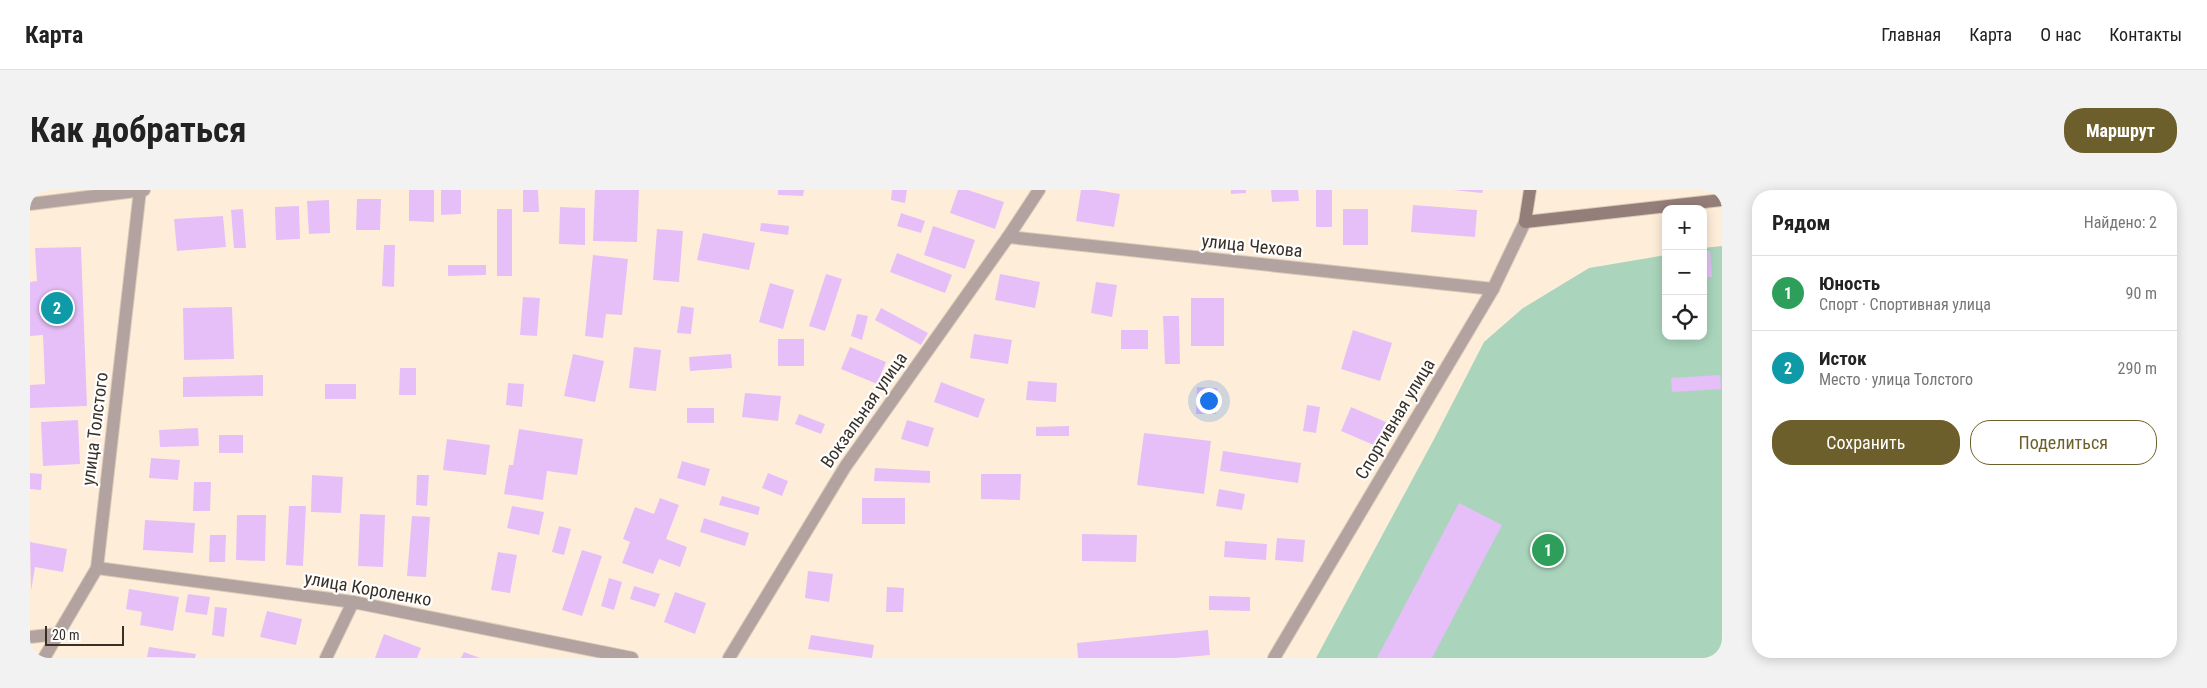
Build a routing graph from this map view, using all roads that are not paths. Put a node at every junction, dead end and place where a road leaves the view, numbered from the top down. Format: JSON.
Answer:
{"nodes":[{"id":1,"x":141,"y":190,"type":"edge"},
{"id":2,"x":1039,"y":190,"type":"edge"},
{"id":3,"x":1530,"y":190,"type":"edge"},
{"id":4,"x":1722,"y":200,"type":"edge"},
{"id":5,"x":30,"y":204,"type":"edge"},
{"id":6,"x":1525,"y":222,"type":"junction"},
{"id":7,"x":1008,"y":238,"type":"junction"},
{"id":8,"x":1493,"y":289,"type":"junction"},
{"id":9,"x":97,"y":568,"type":"junction"},
{"id":10,"x":353,"y":602,"type":"junction"},
{"id":11,"x":58,"y":634,"type":"junction"},
{"id":12,"x":30,"y":637,"type":"edge"},
{"id":13,"x":44,"y":658,"type":"edge"},
{"id":14,"x":326,"y":658,"type":"edge"},
{"id":15,"x":632,"y":658,"type":"edge"},
{"id":16,"x":729,"y":658,"type":"edge"},
{"id":17,"x":1274,"y":658,"type":"edge"}],
"edges":[{"from":1,"to":5,"type":"street"},
{"from":1,"to":9,"type":"street","name":"улица Толстого"},
{"from":2,"to":7,"type":"street","name":"Вокзальная улица"},
{"from":3,"to":6,"type":"main road","name":"Спортивная улица"},
{"from":4,"to":6,"type":"main road"},
{"from":6,"to":8,"type":"street","name":"Спортивная улица"},
{"from":7,"to":8,"type":"street","name":"улица Чехова"},
{"from":7,"to":16,"type":"street","name":"Вокзальная улица"},
{"from":8,"to":17,"type":"street","name":"Спортивная улица"},
{"from":9,"to":10,"type":"street","name":"улица Короленко"},
{"from":9,"to":11,"type":"street","name":"улица Толстого"},
{"from":10,"to":14,"type":"street"},
{"from":10,"to":15,"type":"street","name":"улица Короленко"},
{"from":11,"to":12,"type":"street"},
{"from":11,"to":13,"type":"street","name":"улица Толстого"}]}
